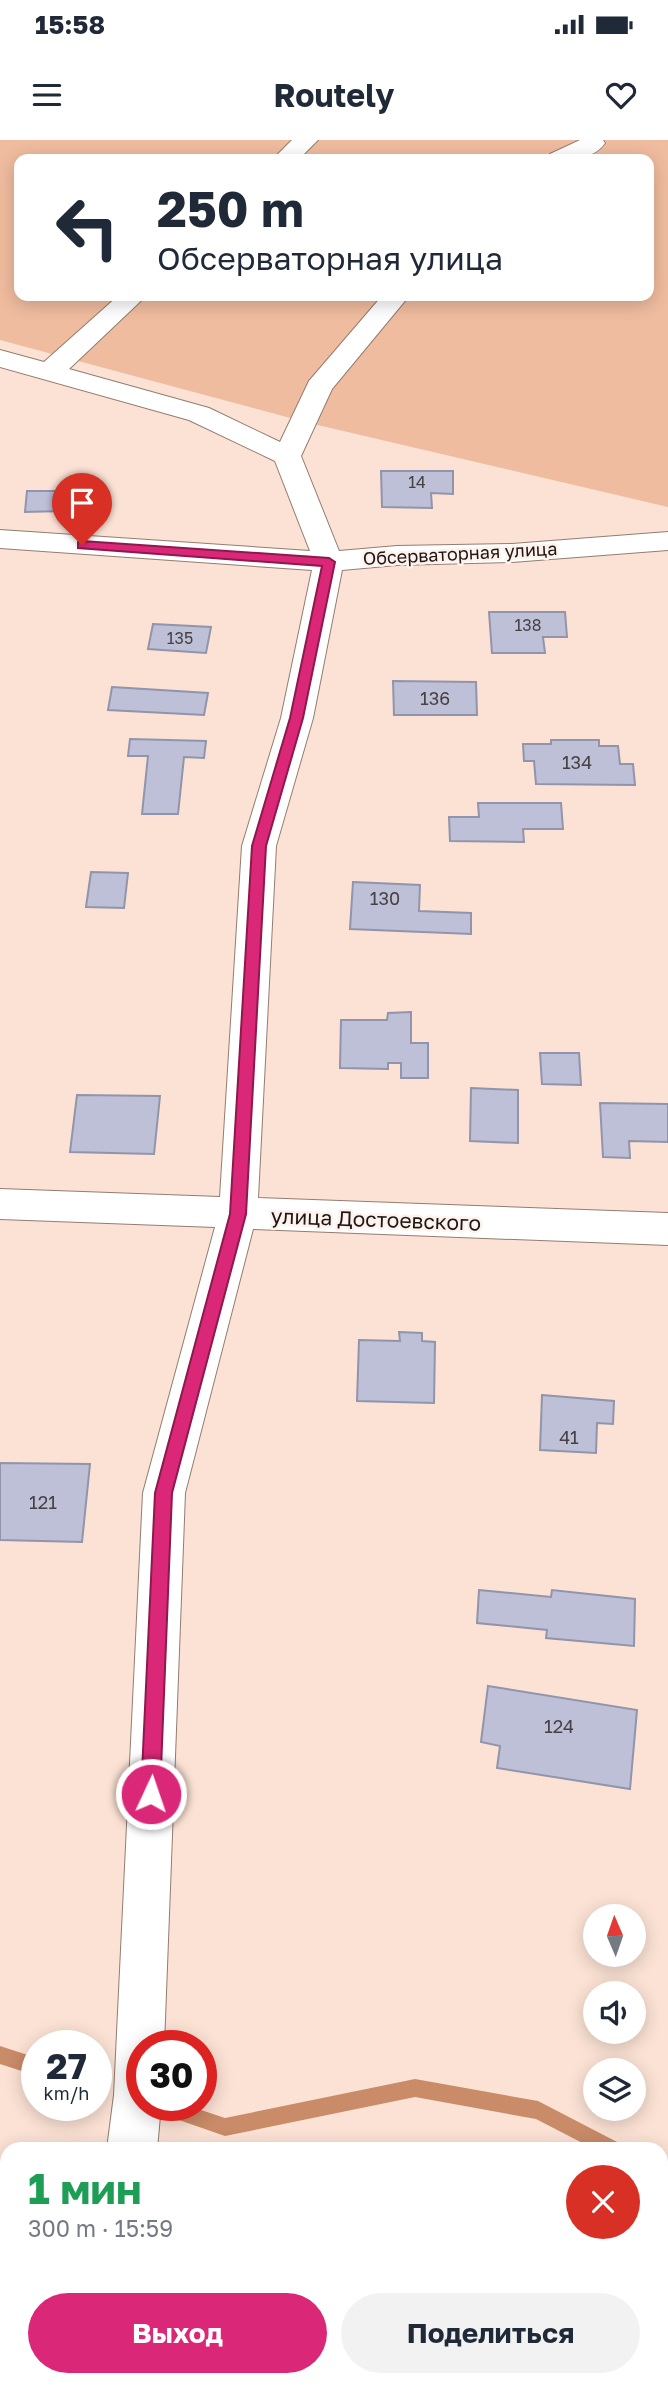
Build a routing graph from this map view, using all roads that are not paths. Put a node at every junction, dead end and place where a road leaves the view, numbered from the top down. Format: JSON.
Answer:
{"nodes":[{"id":1,"x":306,"y":140,"type":"edge"},
{"id":2,"x":593,"y":143,"type":"dead end"},
{"id":3,"x":291,"y":154,"type":"edge"},
{"id":4,"x":570,"y":154,"type":"edge"},
{"id":5,"x":127,"y":301,"type":"edge"},
{"id":6,"x":392,"y":301,"type":"edge"},
{"id":7,"x":0,"y":358,"type":"edge"},
{"id":8,"x":49,"y":372,"type":"junction"},
{"id":9,"x":287,"y":456,"type":"junction"},
{"id":10,"x":0,"y":540,"type":"edge"},
{"id":11,"x":668,"y":541,"type":"edge"},
{"id":12,"x":329,"y":562,"type":"junction"},
{"id":13,"x":0,"y":1204,"type":"edge"},
{"id":14,"x":238,"y":1214,"type":"junction"},
{"id":15,"x":668,"y":1229,"type":"edge"},
{"id":16,"x":133,"y":2142,"type":"edge"}],
"edges":[{"from":1,"to":3,"type":"street"},
{"from":2,"to":4,"type":"street"},
{"from":5,"to":8,"type":"street"},
{"from":6,"to":9,"type":"street"},
{"from":7,"to":8,"type":"street"},
{"from":8,"to":9,"type":"street"},
{"from":9,"to":12,"type":"street"},
{"from":10,"to":12,"type":"street","name":"Обсерваторная улица"},
{"from":11,"to":12,"type":"street","name":"Обсерваторная улица"},
{"from":12,"to":14,"type":"street"},
{"from":13,"to":14,"type":"street","name":"улица Достоевского"},
{"from":14,"to":15,"type":"street","name":"улица Достоевского"},
{"from":14,"to":16,"type":"street"}]}
